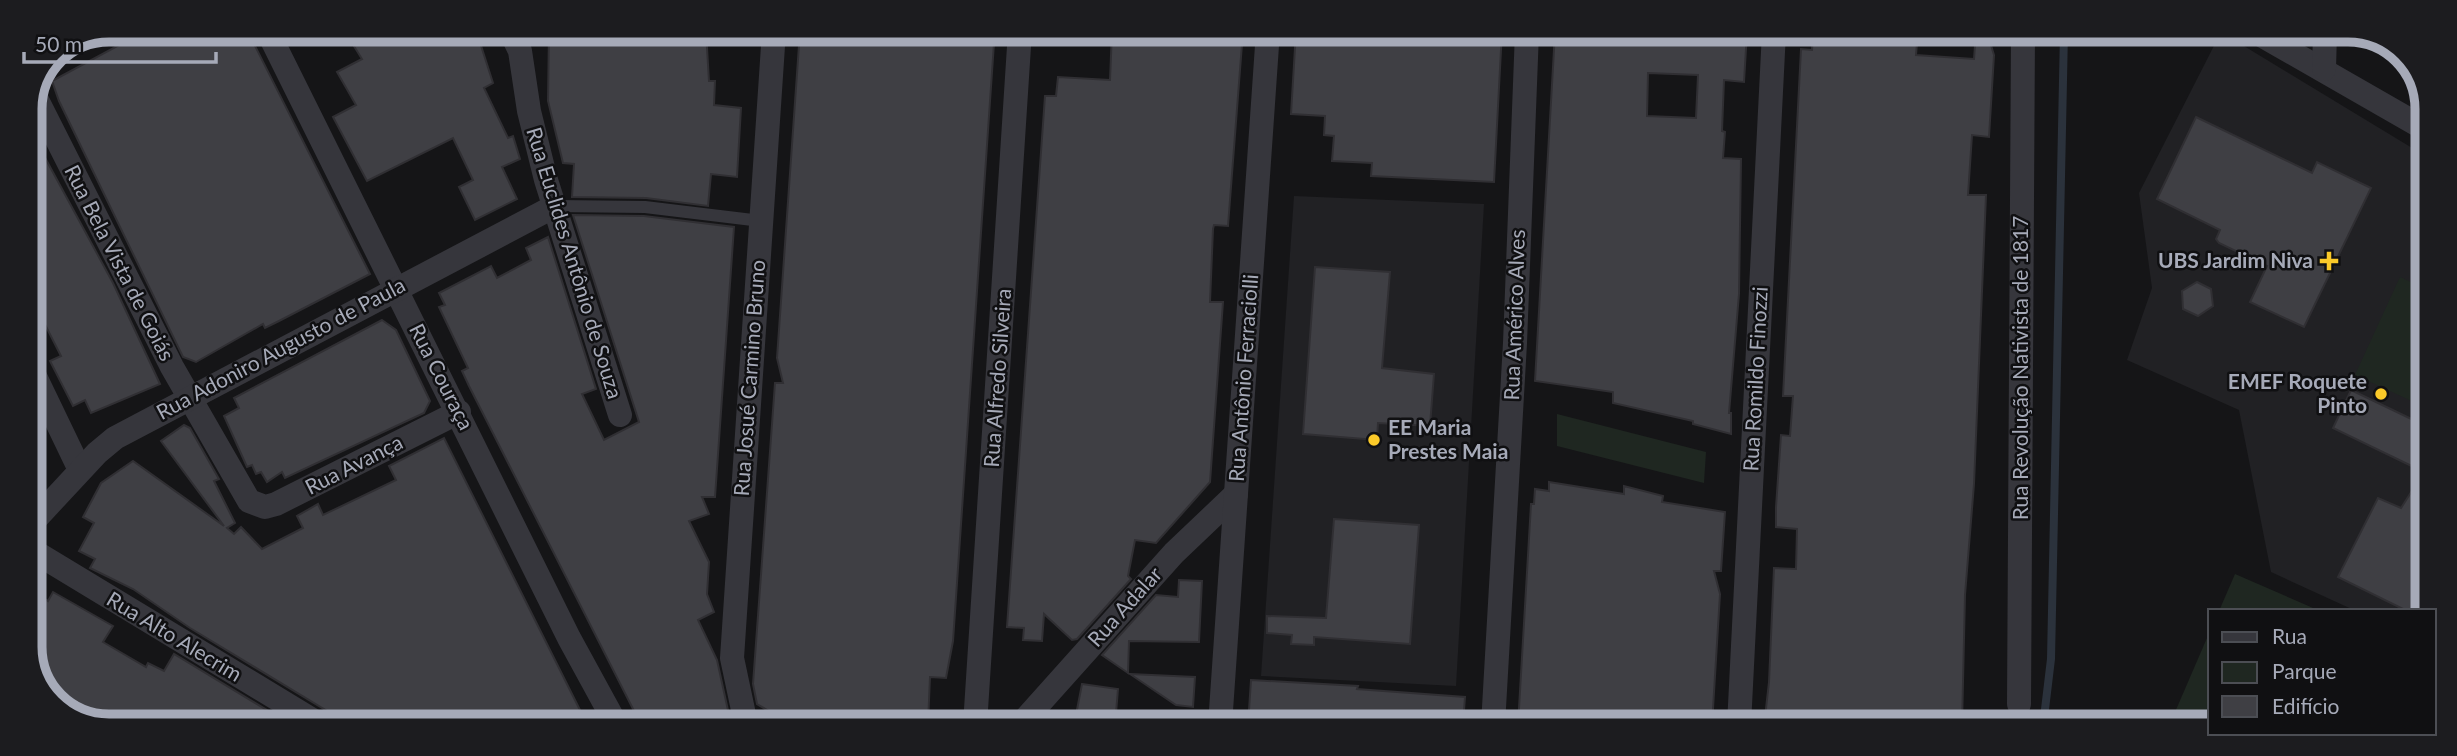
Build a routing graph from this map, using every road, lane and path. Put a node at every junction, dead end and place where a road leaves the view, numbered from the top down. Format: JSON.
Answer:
{"nodes":[{"id":1,"x":273,"y":42,"type":"edge"},
{"id":2,"x":519,"y":42,"type":"edge"},
{"id":3,"x":773,"y":42,"type":"edge"},
{"id":4,"x":1019,"y":42,"type":"edge"},
{"id":5,"x":1267,"y":42,"type":"edge"},
{"id":6,"x":1527,"y":42,"type":"edge"},
{"id":7,"x":1773,"y":42,"type":"edge"},
{"id":8,"x":2024,"y":42,"type":"edge"},
{"id":9,"x":2274,"y":42,"type":"edge"},
{"id":10,"x":2325,"y":42,"type":"edge"},
{"id":11,"x":2324,"y":69,"type":"junction"},
{"id":12,"x":42,"y":110,"type":"edge"},
{"id":13,"x":2415,"y":123,"type":"edge"},
{"id":14,"x":555,"y":206,"type":"junction"},
{"id":15,"x":761,"y":221,"type":"junction"},
{"id":16,"x":397,"y":289,"type":"junction"},
{"id":17,"x":42,"y":394,"type":"edge"},
{"id":18,"x":188,"y":397,"type":"junction"},
{"id":19,"x":459,"y":412,"type":"junction"},
{"id":20,"x":620,"y":415,"type":"dead end"},
{"id":21,"x":80,"y":470,"type":"junction"},
{"id":22,"x":1236,"y":494,"type":"junction"},
{"id":23,"x":249,"y":501,"type":"joint"},
{"id":24,"x":42,"y":512,"type":"edge"},
{"id":25,"x":42,"y":557,"type":"edge"},
{"id":26,"x":2020,"y":704,"type":"dead end"},
{"id":27,"x":301,"y":714,"type":"edge"},
{"id":28,"x":610,"y":714,"type":"edge"},
{"id":29,"x":744,"y":714,"type":"edge"},
{"id":30,"x":976,"y":714,"type":"edge"},
{"id":31,"x":1030,"y":714,"type":"edge"},
{"id":32,"x":1221,"y":714,"type":"edge"},
{"id":33,"x":1494,"y":714,"type":"edge"},
{"id":34,"x":1740,"y":714,"type":"edge"}],
"edges":[{"from":1,"to":16,"type":"street","name":"Rua Couraça"},
{"from":2,"to":14,"type":"street","name":"Rua Euclides Antônio de Souza"},
{"from":3,"to":15,"type":"street","name":"Rua Josué Carmino Bruno"},
{"from":4,"to":30,"type":"street","name":"Rua Alfredo Silveira"},
{"from":5,"to":22,"type":"street","name":"Rua Antônio Ferraciolli"},
{"from":6,"to":33,"type":"street","name":"Rua Américo Alves"},
{"from":7,"to":34,"type":"street","name":"Rua Romildo Finozzi"},
{"from":8,"to":26,"type":"street","name":"Rua Revolução Nativista de 1817"},
{"from":9,"to":11,"type":"street"},
{"from":10,"to":11,"type":"street"},
{"from":11,"to":13,"type":"street"},
{"from":12,"to":18,"type":"street","name":"Rua Bela Vista de Goiás"},
{"from":14,"to":15,"type":"lane"},
{"from":14,"to":16,"type":"street","name":"Rua Adoniro Augusto de Paula"},
{"from":14,"to":20,"type":"street","name":"Rua Euclides Antônio de Souza"},
{"from":15,"to":29,"type":"street","name":"Rua Josué Carmino Bruno"},
{"from":16,"to":18,"type":"street","name":"Rua Adoniro Augusto de Paula"},
{"from":16,"to":19,"type":"street","name":"Rua Couraça"},
{"from":17,"to":21,"type":"street"},
{"from":18,"to":21,"type":"street","name":"Rua Adoniro Augusto de Paula"},
{"from":18,"to":23,"type":"street","name":"Rua Bela Vista de Goiás"},
{"from":19,"to":23,"type":"street","name":"Rua Avança"},
{"from":19,"to":28,"type":"street","name":"Rua Couraça"},
{"from":21,"to":24,"type":"street","name":"Rua Adoniro Augusto de Paula"},
{"from":22,"to":31,"type":"street","name":"Rua Adalar"},
{"from":22,"to":32,"type":"street","name":"Rua Antônio Ferraciolli"},
{"from":25,"to":27,"type":"street","name":"Rua Alto Alecrim"}]}
